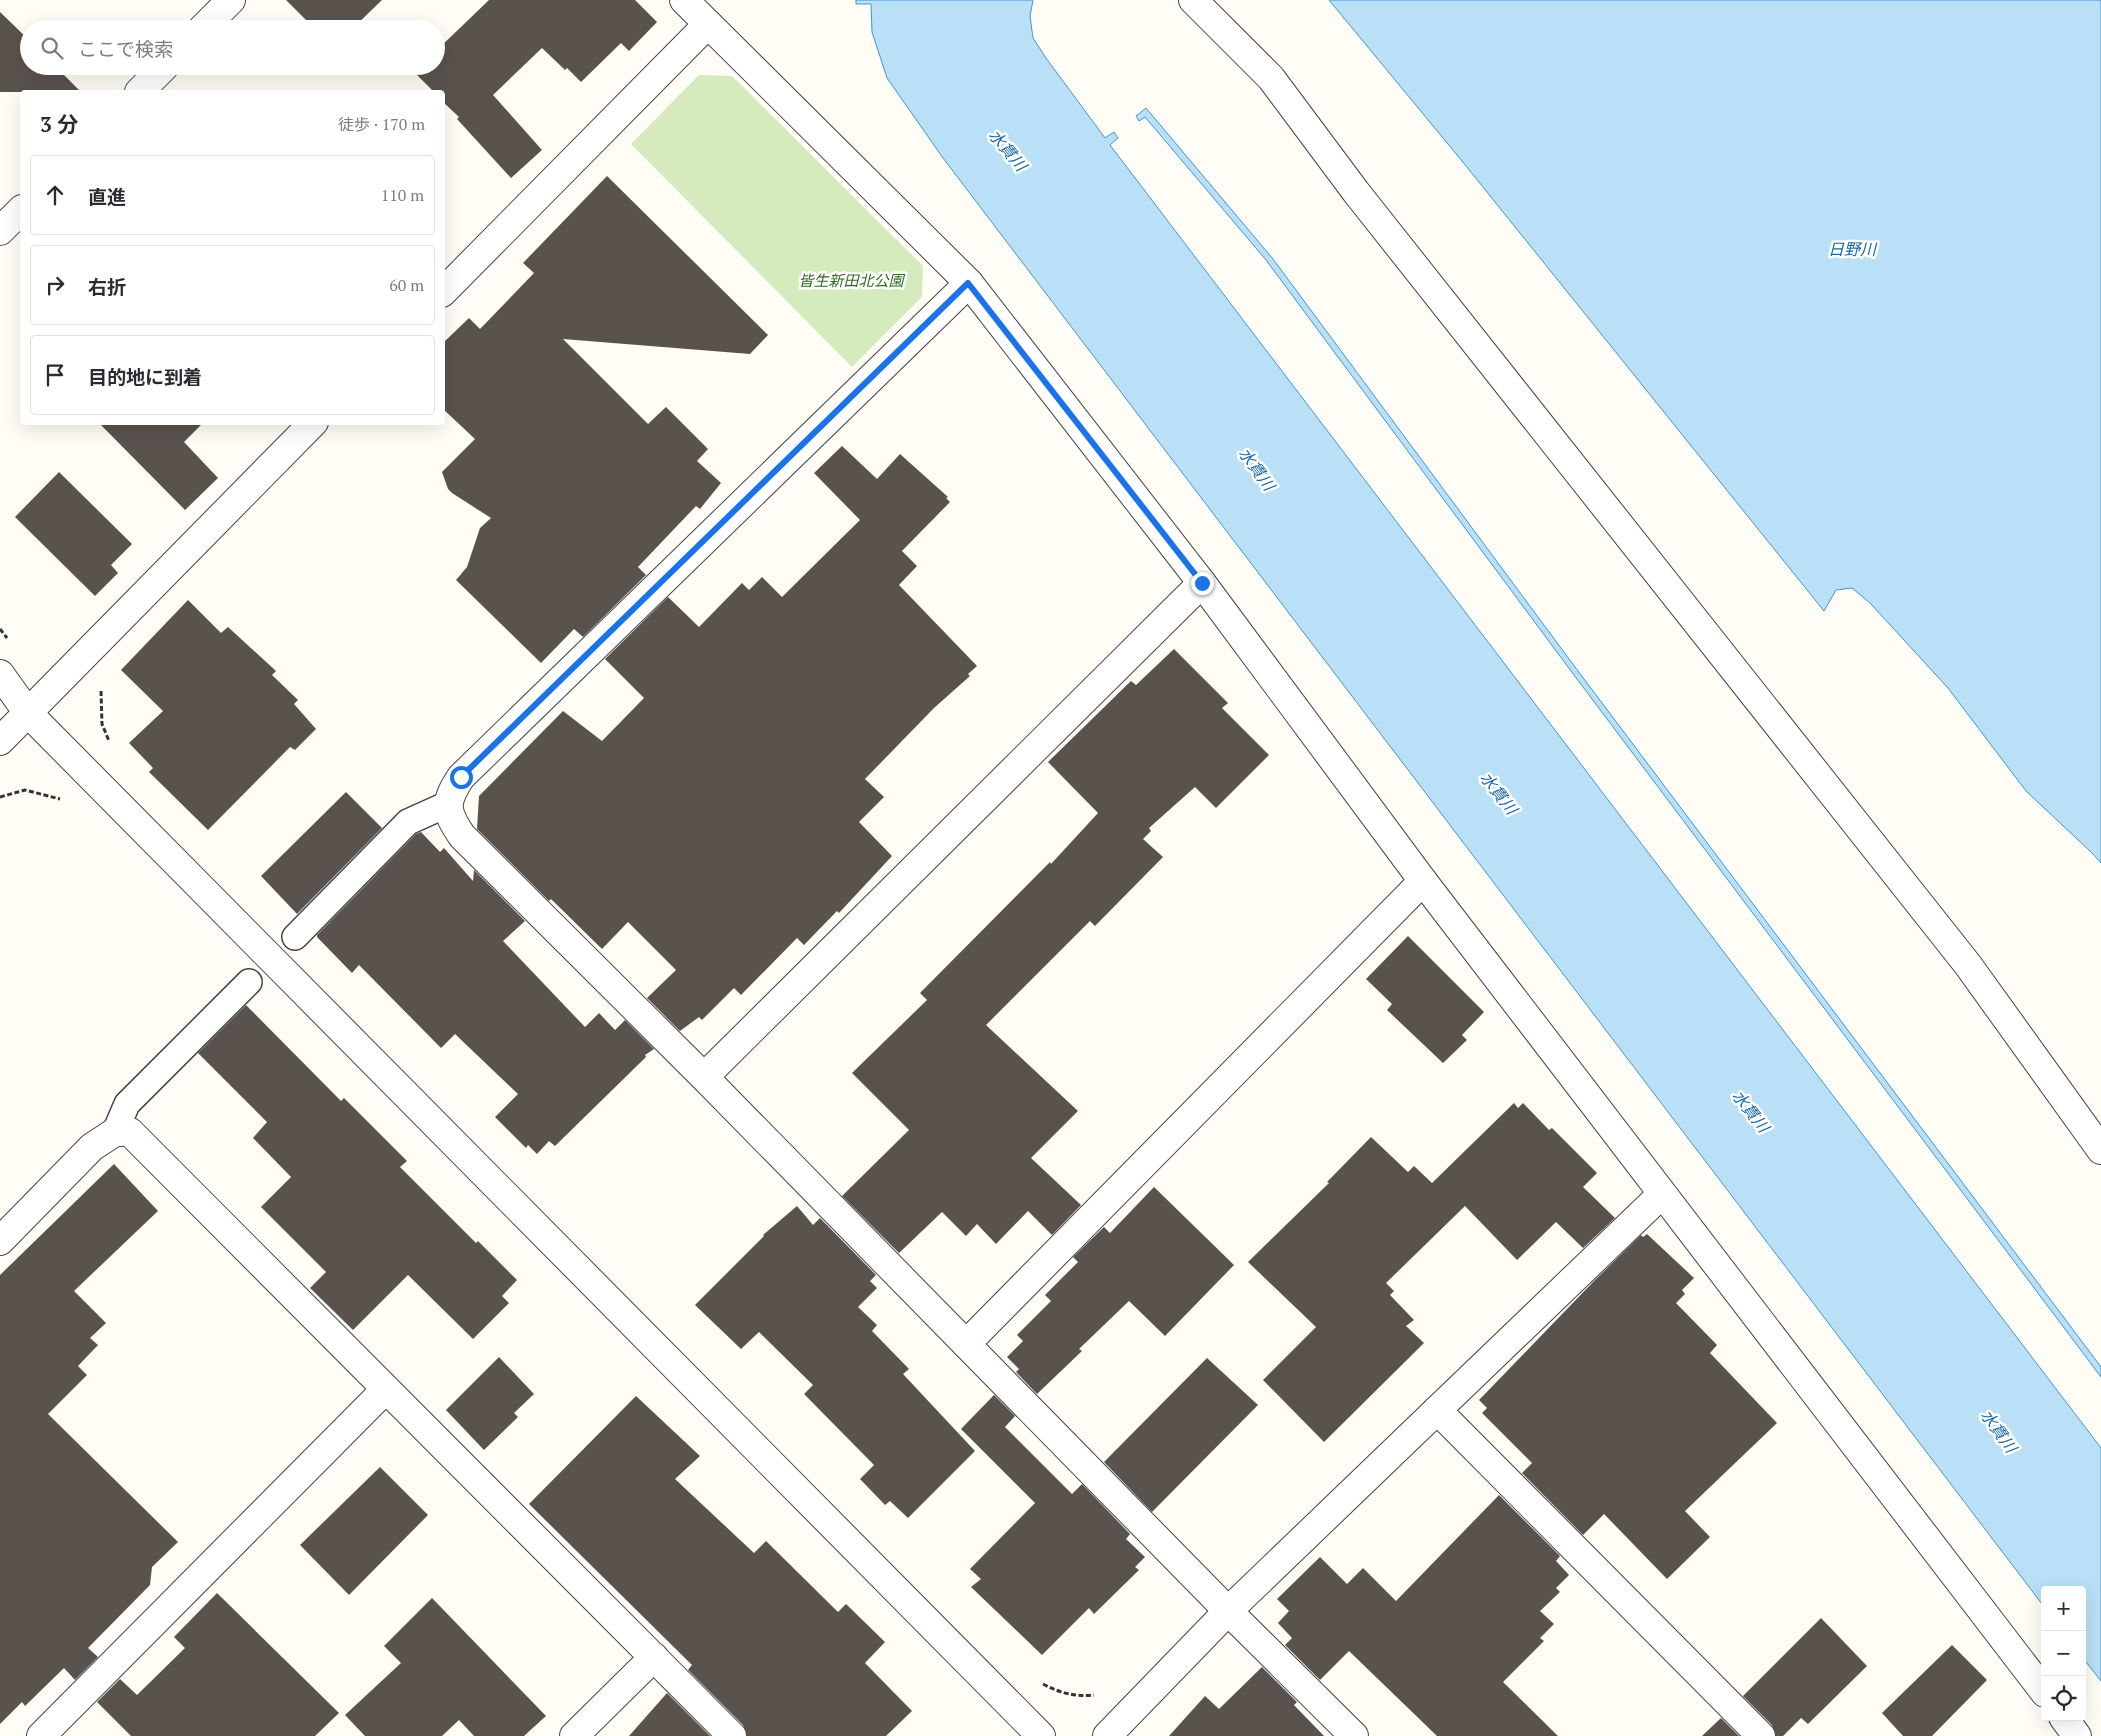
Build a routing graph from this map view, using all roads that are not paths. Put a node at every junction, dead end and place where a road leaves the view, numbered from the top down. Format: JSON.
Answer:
{"nodes":[{"id":1,"x":231,"y":0,"type":"edge"},
{"id":2,"x":684,"y":0,"type":"edge"},
{"id":3,"x":1193,"y":0,"type":"edge"},
{"id":4,"x":211,"y":20,"type":"edge"},
{"id":5,"x":708,"y":24,"type":"junction"},
{"id":6,"x":156,"y":75,"type":"edge"},
{"id":7,"x":140,"y":90,"type":"edge"},
{"id":8,"x":20,"y":211,"type":"edge"},
{"id":9,"x":0,"y":232,"type":"edge"},
{"id":10,"x":968,"y":283,"type":"junction"},
{"id":11,"x":445,"y":290,"type":"edge"},
{"id":12,"x":311,"y":425,"type":"edge"},
{"id":13,"x":1202,"y":583,"type":"junction"},
{"id":14,"x":0,"y":674,"type":"edge"},
{"id":15,"x":28,"y":713,"type":"junction"},
{"id":16,"x":0,"y":741,"type":"edge"},
{"id":17,"x":448,"y":804,"type":"junction"},
{"id":18,"x":1423,"y":881,"type":"junction"},
{"id":19,"x":295,"y":937,"type":"dead end"},
{"id":20,"x":249,"y":982,"type":"dead end"},
{"id":21,"x":704,"y":1078,"type":"junction"},
{"id":22,"x":115,"y":1132,"type":"junction"},
{"id":23,"x":2101,"y":1150,"type":"edge"},
{"id":24,"x":1662,"y":1194,"type":"junction"},
{"id":25,"x":0,"y":1240,"type":"edge"},
{"id":26,"x":966,"y":1344,"type":"junction"},
{"id":27,"x":385,"y":1390,"type":"junction"},
{"id":28,"x":1437,"y":1410,"type":"junction"},
{"id":29,"x":1228,"y":1612,"type":"junction"},
{"id":30,"x":654,"y":1657,"type":"junction"},
{"id":31,"x":2041,"y":1688,"type":"edge"},
{"id":32,"x":41,"y":1736,"type":"edge"},
{"id":33,"x":574,"y":1736,"type":"edge"},
{"id":34,"x":732,"y":1736,"type":"edge"},
{"id":35,"x":1041,"y":1736,"type":"edge"},
{"id":36,"x":1108,"y":1736,"type":"edge"},
{"id":37,"x":1354,"y":1736,"type":"edge"},
{"id":38,"x":1761,"y":1736,"type":"edge"}],
"edges":[{"from":1,"to":4,"type":"street"},
{"from":2,"to":5,"type":"street"},
{"from":3,"to":23,"type":"street"},
{"from":5,"to":10,"type":"street"},
{"from":5,"to":11,"type":"street"},
{"from":6,"to":7,"type":"street"},
{"from":8,"to":9,"type":"street"},
{"from":10,"to":13,"type":"street"},
{"from":10,"to":17,"type":"street"},
{"from":12,"to":15,"type":"street"},
{"from":13,"to":18,"type":"street"},
{"from":13,"to":21,"type":"street"},
{"from":14,"to":15,"type":"street"},
{"from":15,"to":16,"type":"street"},
{"from":15,"to":35,"type":"street"},
{"from":17,"to":19,"type":"lane"},
{"from":17,"to":21,"type":"street"},
{"from":18,"to":24,"type":"street"},
{"from":18,"to":26,"type":"street"},
{"from":20,"to":22,"type":"lane"},
{"from":21,"to":26,"type":"street"},
{"from":22,"to":25,"type":"street"},
{"from":22,"to":27,"type":"street"},
{"from":24,"to":28,"type":"street"},
{"from":24,"to":31,"type":"street"},
{"from":26,"to":29,"type":"street"},
{"from":27,"to":30,"type":"street"},
{"from":27,"to":32,"type":"street"},
{"from":28,"to":29,"type":"street"},
{"from":28,"to":38,"type":"street"},
{"from":29,"to":36,"type":"street"},
{"from":29,"to":37,"type":"street"},
{"from":30,"to":33,"type":"street"},
{"from":30,"to":34,"type":"street"}]}
